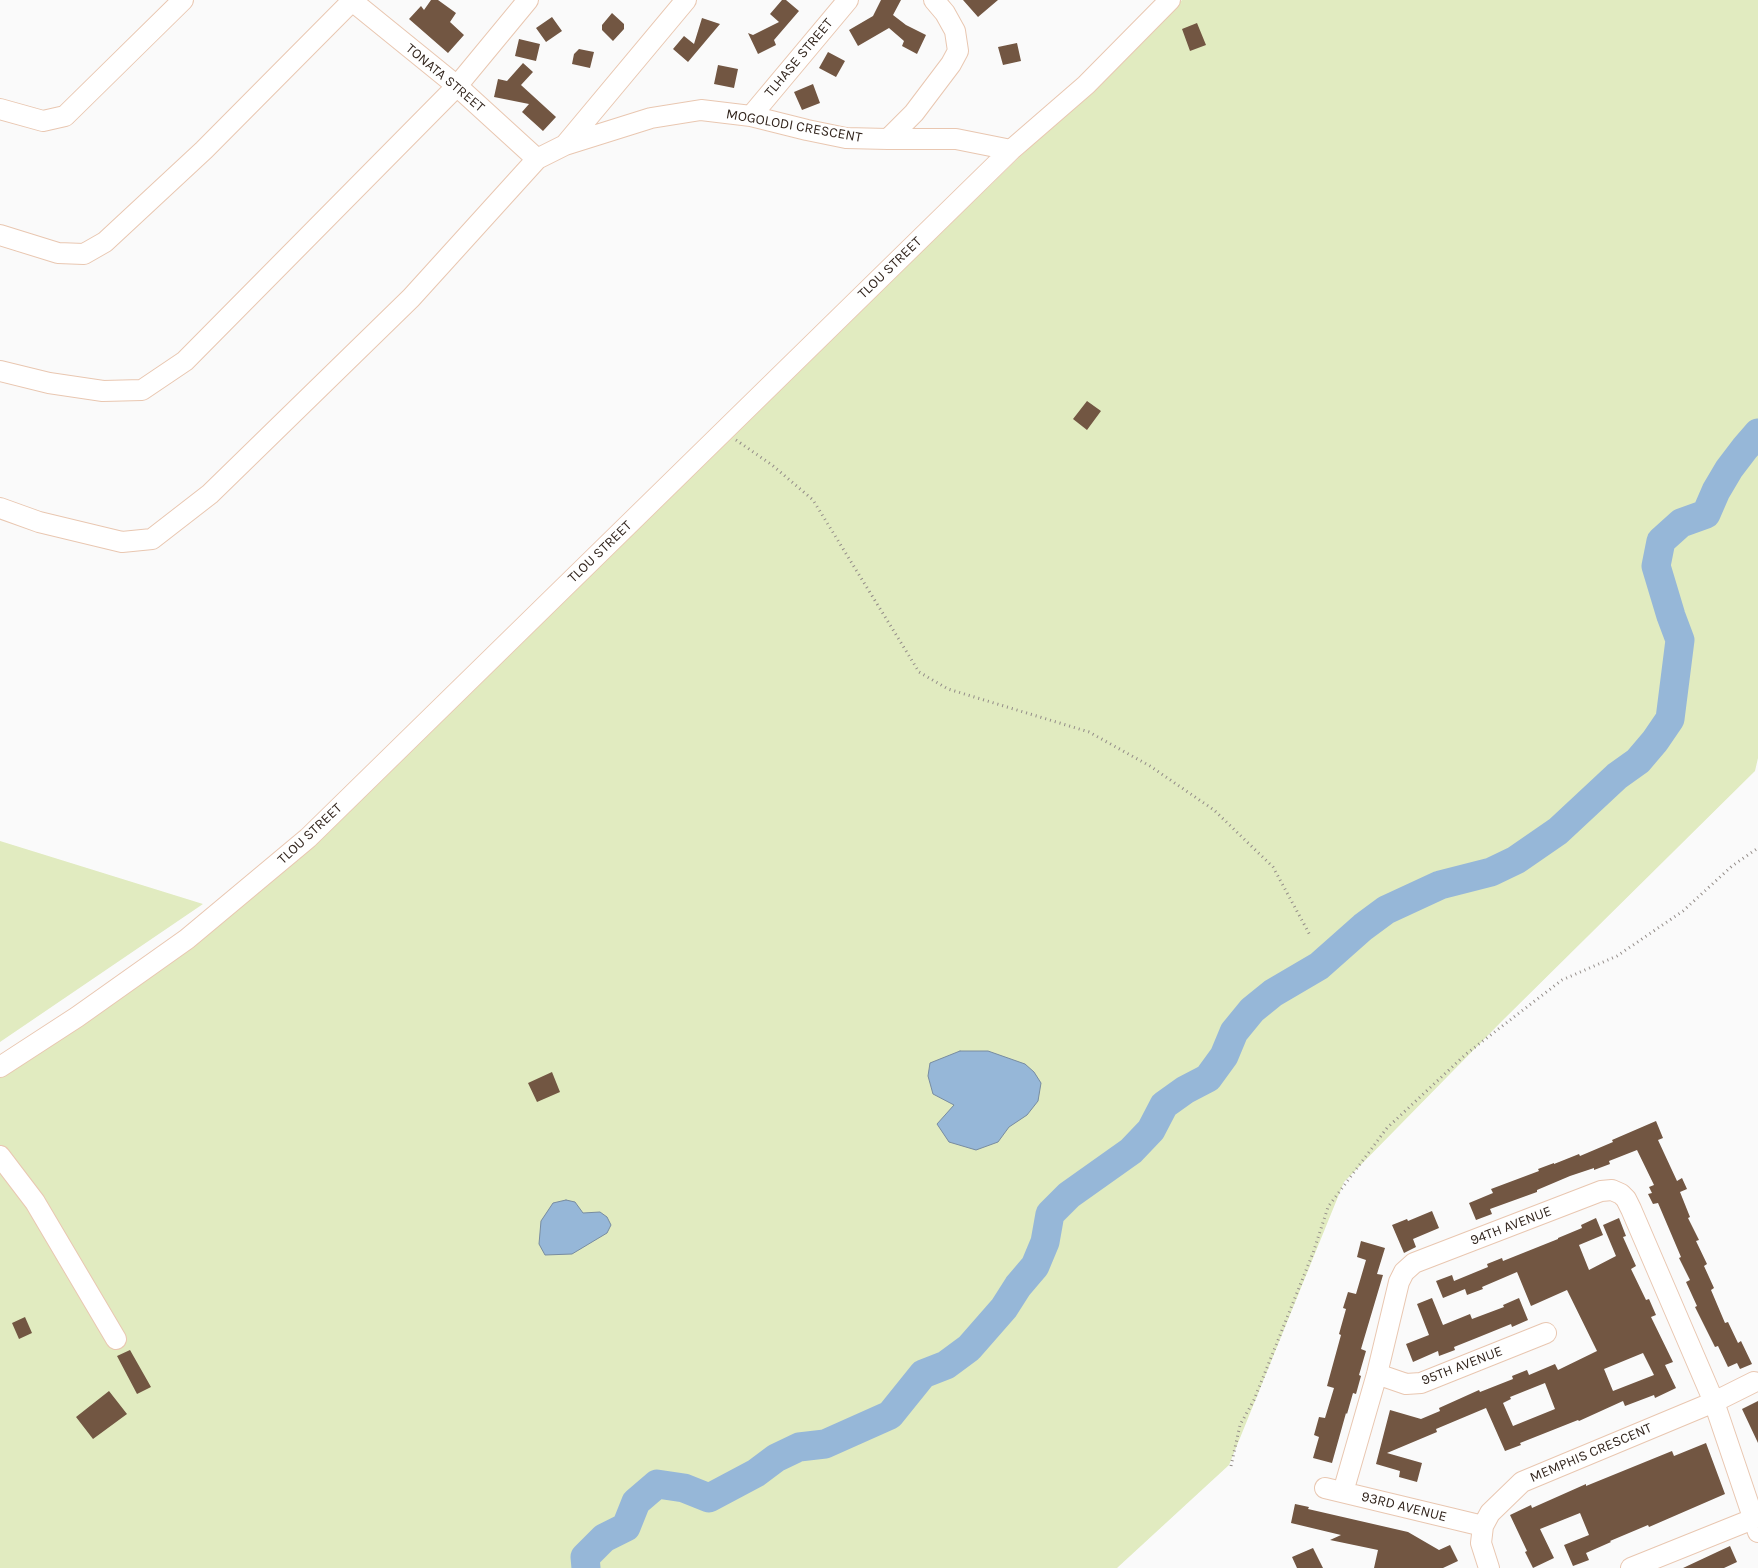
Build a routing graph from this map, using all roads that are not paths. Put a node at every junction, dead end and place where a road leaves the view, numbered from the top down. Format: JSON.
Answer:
{"nodes":[{"id":1,"x":183,"y":0,"type":"edge"},
{"id":2,"x":528,"y":0,"type":"edge"},
{"id":3,"x":686,"y":0,"type":"edge"},
{"id":4,"x":848,"y":0,"type":"edge"},
{"id":5,"x":934,"y":0,"type":"edge"},
{"id":6,"x":1170,"y":0,"type":"edge"},
{"id":7,"x":351,"y":1,"type":"edge"},
{"id":8,"x":457,"y":86,"type":"junction"},
{"id":9,"x":0,"y":109,"type":"edge"},
{"id":10,"x":751,"y":116,"type":"junction"},
{"id":11,"x":888,"y":139,"type":"junction"},
{"id":12,"x":565,"y":145,"type":"junction"},
{"id":13,"x":1011,"y":150,"type":"junction"},
{"id":14,"x":537,"y":158,"type":"junction"},
{"id":15,"x":0,"y":235,"type":"edge"},
{"id":16,"x":0,"y":371,"type":"edge"},
{"id":17,"x":0,"y":508,"type":"edge"},
{"id":18,"x":0,"y":1067,"type":"edge"},
{"id":19,"x":0,"y":1156,"type":"edge"},
{"id":20,"x":1546,"y":1334,"type":"dead end"},
{"id":21,"x":116,"y":1339,"type":"dead end"},
{"id":22,"x":1377,"y":1374,"type":"junction"},
{"id":23,"x":1754,"y":1382,"type":"dead end"},
{"id":24,"x":1714,"y":1402,"type":"junction"},
{"id":25,"x":1334,"y":1490,"type":"joint"},
{"id":26,"x":1483,"y":1526,"type":"junction"},
{"id":27,"x":1756,"y":1526,"type":"edge"},
{"id":28,"x":1640,"y":1566,"type":"edge"},
{"id":29,"x":1488,"y":1568,"type":"edge"}],
"edges":[{"from":1,"to":9,"type":"street"},
{"from":2,"to":8,"type":"street"},
{"from":3,"to":12,"type":"street","name":"MOGOLODI CRESCENT"},
{"from":4,"to":10,"type":"street","name":"TLHASE STREET"},
{"from":5,"to":11,"type":"street"},
{"from":6,"to":13,"type":"street","name":"TLOU STREET"},
{"from":7,"to":8,"type":"street","name":"TONATA STREET"},
{"from":7,"to":15,"type":"street"},
{"from":8,"to":14,"type":"street","name":"TONATA STREET"},
{"from":8,"to":16,"type":"street"},
{"from":10,"to":11,"type":"street","name":"MOGOLODI CRESCENT"},
{"from":10,"to":12,"type":"street","name":"MOGOLODI CRESCENT"},
{"from":11,"to":13,"type":"street","name":"MOGOLODI CRESCENT"},
{"from":12,"to":14,"type":"street","name":"MOGOLODI CRESCENT"},
{"from":13,"to":18,"type":"street","name":"TLOU STREET"},
{"from":14,"to":17,"type":"street"},
{"from":19,"to":21,"type":"street"},
{"from":20,"to":22,"type":"street","name":"95TH AVENUE"},
{"from":22,"to":24,"type":"street","name":"94TH AVENUE"},
{"from":22,"to":25,"type":"street","name":"94TH AVENUE"},
{"from":23,"to":24,"type":"street","name":"MEMPHIS CRESCENT"},
{"from":24,"to":26,"type":"street","name":"MEMPHIS CRESCENT"},
{"from":24,"to":27,"type":"street"},
{"from":25,"to":26,"type":"street","name":"93RD AVENUE"},
{"from":26,"to":29,"type":"street"},
{"from":27,"to":28,"type":"street"}]}
